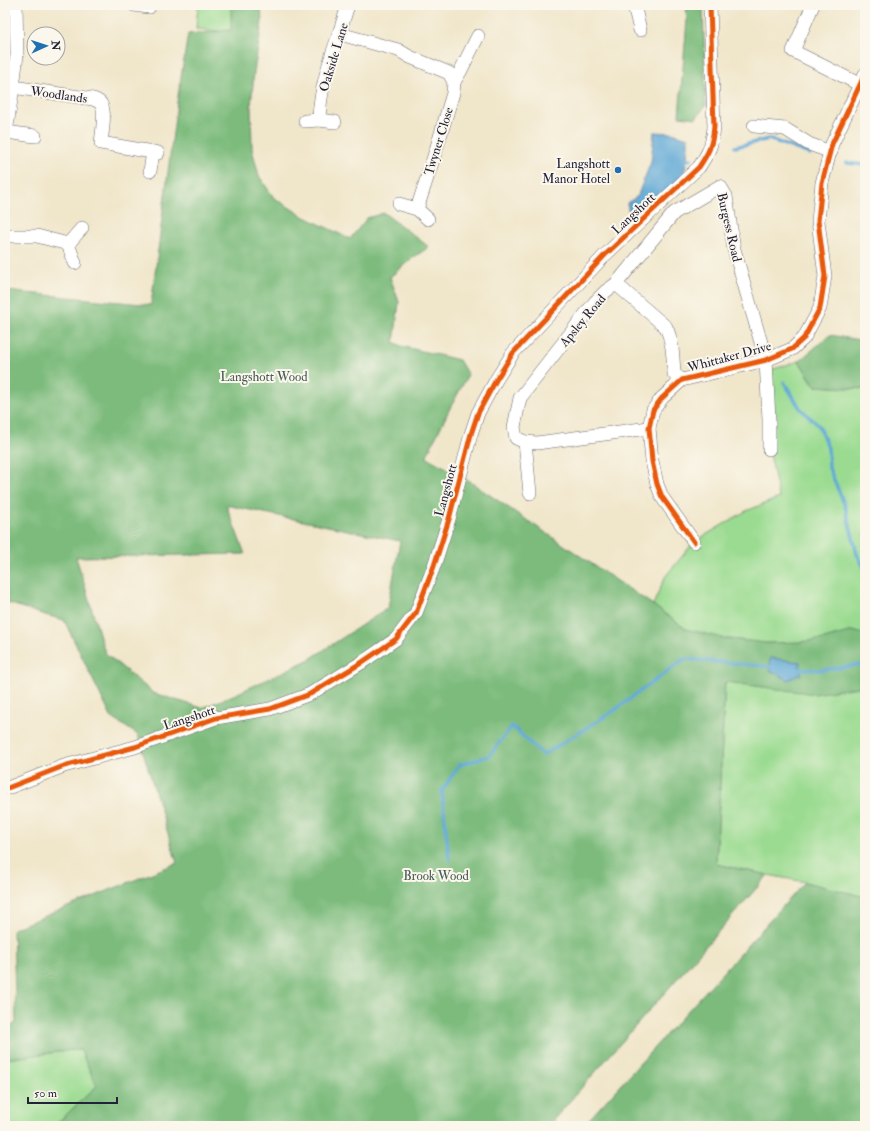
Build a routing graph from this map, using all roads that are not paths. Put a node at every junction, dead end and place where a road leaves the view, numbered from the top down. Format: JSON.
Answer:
{"nodes":[{"id":1,"x":16,"y":5,"type":"edge"},
{"id":2,"x":134,"y":5,"type":"edge"},
{"id":3,"x":150,"y":5,"type":"edge"},
{"id":4,"x":348,"y":5,"type":"edge"},
{"id":5,"x":634,"y":5,"type":"edge"},
{"id":6,"x":710,"y":5,"type":"edge"},
{"id":7,"x":813,"y":5,"type":"edge"},
{"id":8,"x":640,"y":30,"type":"dead end"},
{"id":9,"x":340,"y":34,"type":"junction"},
{"id":10,"x":478,"y":36,"type":"dead end"},
{"id":11,"x":451,"y":78,"type":"junction"},
{"id":12,"x":862,"y":79,"type":"edge"},
{"id":13,"x":14,"y":87,"type":"junction"},
{"id":14,"x":319,"y":120,"type":"junction"},
{"id":15,"x":305,"y":121,"type":"dead end"},
{"id":16,"x":334,"y":122,"type":"dead end"},
{"id":17,"x":754,"y":126,"type":"dead end"},
{"id":18,"x":35,"y":136,"type":"dead end"},
{"id":19,"x":831,"y":152,"type":"junction"},
{"id":20,"x":150,"y":171,"type":"dead end"},
{"id":21,"x":399,"y":204,"type":"dead end"},
{"id":22,"x":417,"y":208,"type":"junction"},
{"id":23,"x":428,"y":218,"type":"dead end"},
{"id":24,"x":82,"y":228,"type":"dead end"},
{"id":25,"x":5,"y":236,"type":"edge"},
{"id":26,"x":68,"y":244,"type":"junction"},
{"id":27,"x":75,"y":263,"type":"dead end"},
{"id":28,"x":616,"y":284,"type":"junction"},
{"id":29,"x":766,"y":360,"type":"junction"},
{"id":30,"x":682,"y":380,"type":"junction"},
{"id":31,"x":649,"y":428,"type":"junction"},
{"id":32,"x":525,"y":442,"type":"junction"},
{"id":33,"x":769,"y":449,"type":"dead end"},
{"id":34,"x":530,"y":493,"type":"dead end"},
{"id":35,"x":694,"y":542,"type":"dead end"},
{"id":36,"x":5,"y":789,"type":"edge"}],
"edges":[{"from":1,"to":13,"type":"street"},
{"from":2,"to":3,"type":"street"},
{"from":4,"to":9,"type":"street","name":"Oakside Lane"},
{"from":5,"to":8,"type":"street"},
{"from":6,"to":36,"type":"street","name":"Langshott"},
{"from":7,"to":12,"type":"street"},
{"from":9,"to":11,"type":"street"},
{"from":9,"to":14,"type":"street","name":"Oakside Lane"},
{"from":10,"to":11,"type":"street","name":"Twyner Close"},
{"from":11,"to":22,"type":"street","name":"Twyner Close"},
{"from":12,"to":19,"type":"street","name":"Whittaker Drive"},
{"from":13,"to":18,"type":"street"},
{"from":13,"to":20,"type":"street","name":"Woodlands"},
{"from":14,"to":15,"type":"street"},
{"from":14,"to":16,"type":"street"},
{"from":17,"to":19,"type":"street"},
{"from":19,"to":29,"type":"street","name":"Whittaker Drive"},
{"from":21,"to":22,"type":"street"},
{"from":22,"to":23,"type":"street"},
{"from":24,"to":26,"type":"street"},
{"from":25,"to":26,"type":"street"},
{"from":26,"to":27,"type":"street"},
{"from":28,"to":29,"type":"street","name":"Burgess Road"},
{"from":28,"to":30,"type":"street","name":"Apsley Road"},
{"from":28,"to":32,"type":"street","name":"Apsley Road"},
{"from":29,"to":30,"type":"street","name":"Whittaker Drive"},
{"from":29,"to":33,"type":"street"},
{"from":30,"to":31,"type":"street","name":"Whittaker Drive"},
{"from":31,"to":32,"type":"street"},
{"from":31,"to":35,"type":"street","name":"Whittaker Drive"},
{"from":32,"to":34,"type":"street"}]}
